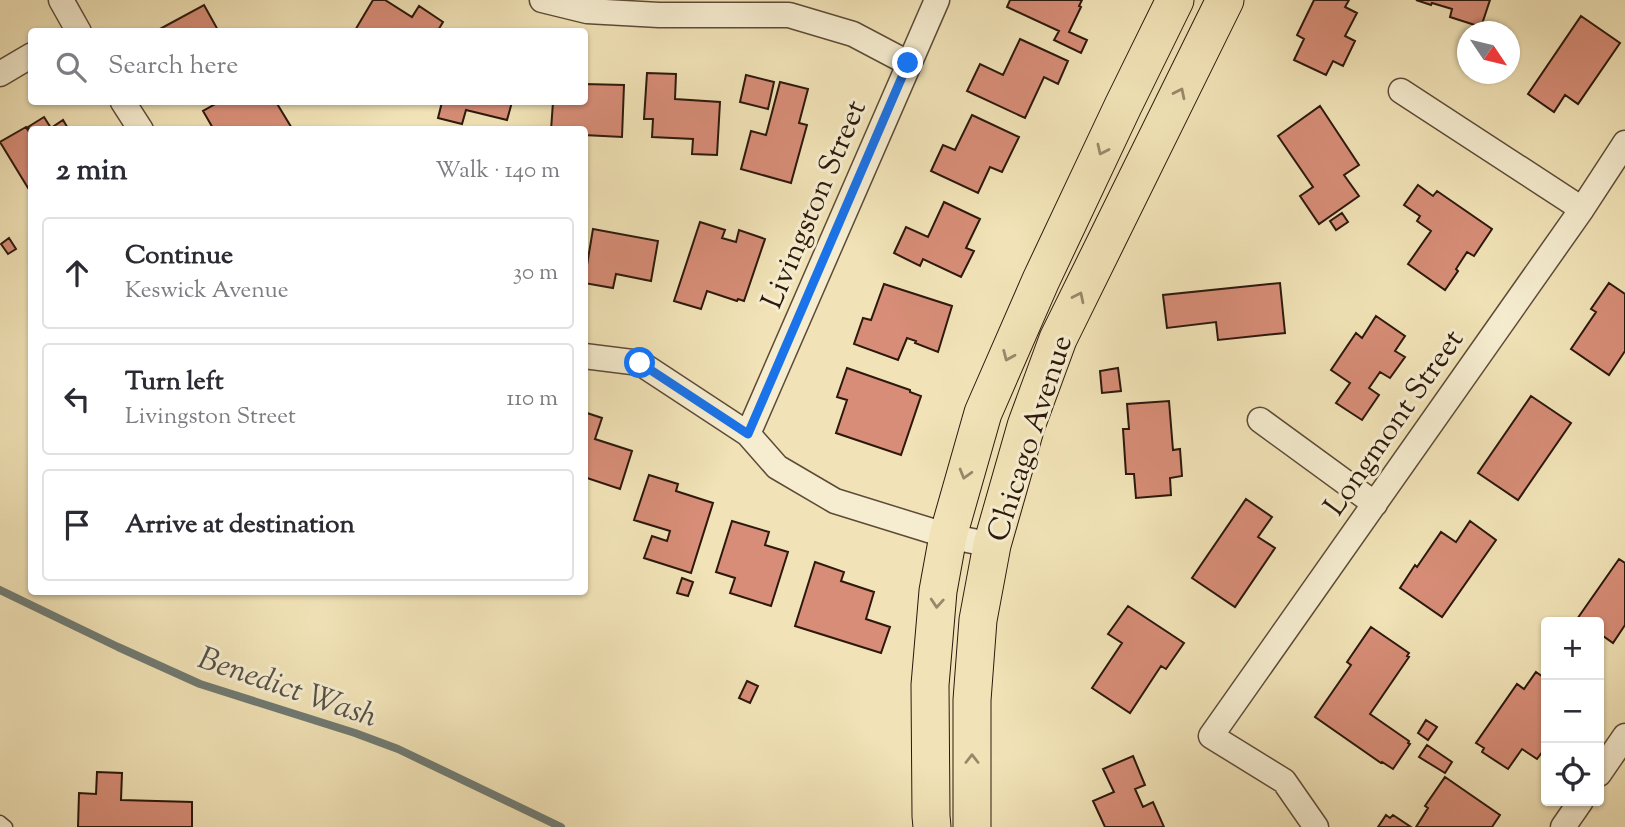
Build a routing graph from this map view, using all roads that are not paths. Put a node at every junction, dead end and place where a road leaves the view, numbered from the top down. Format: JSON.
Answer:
{"nodes":[{"id":1,"x":61,"y":0,"type":"edge"},
{"id":2,"x":542,"y":0,"type":"edge"},
{"id":3,"x":937,"y":0,"type":"edge"},
{"id":4,"x":1175,"y":0,"type":"edge"},
{"id":5,"x":1226,"y":0,"type":"edge"},
{"id":6,"x":75,"y":28,"type":"edge"},
{"id":7,"x":28,"y":57,"type":"edge"},
{"id":8,"x":908,"y":63,"type":"junction"},
{"id":9,"x":0,"y":74,"type":"edge"},
{"id":10,"x":1401,"y":91,"type":"dead end"},
{"id":11,"x":125,"y":105,"type":"edge"},
{"id":12,"x":138,"y":126,"type":"edge"},
{"id":13,"x":1625,"y":143,"type":"edge"},
{"id":14,"x":1582,"y":209,"type":"junction"},
{"id":15,"x":588,"y":356,"type":"edge"},
{"id":16,"x":1260,"y":420,"type":"dead end"},
{"id":17,"x":748,"y":434,"type":"junction"},
{"id":18,"x":1375,"y":504,"type":"junction"},
{"id":19,"x":948,"y":536,"type":"junction"},
{"id":20,"x":992,"y":545,"type":"junction"},
{"id":21,"x":1625,"y":736,"type":"edge"},
{"id":22,"x":1604,"y":768,"type":"edge"},
{"id":23,"x":1578,"y":806,"type":"edge"},
{"id":24,"x":0,"y":822,"type":"edge"},
{"id":25,"x":6,"y":827,"type":"edge"},
{"id":26,"x":932,"y":827,"type":"edge"},
{"id":27,"x":972,"y":827,"type":"edge"},
{"id":28,"x":1316,"y":827,"type":"edge"},
{"id":29,"x":1563,"y":827,"type":"edge"}],
"edges":[{"from":1,"to":6,"type":"street"},
{"from":2,"to":8,"type":"street"},
{"from":3,"to":8,"type":"street","name":"Livingston Street"},
{"from":4,"to":19,"type":"main road","name":"Chicago Avenue","one_way":true},
{"from":20,"to":5,"type":"main road","name":"Chicago Avenue","one_way":true},
{"from":7,"to":9,"type":"street"},
{"from":8,"to":17,"type":"street","name":"Livingston Street"},
{"from":10,"to":14,"type":"street"},
{"from":11,"to":12,"type":"street"},
{"from":13,"to":14,"type":"street","name":"Longmont Street"},
{"from":14,"to":18,"type":"street","name":"Longmont Street"},
{"from":15,"to":17,"type":"street"},
{"from":16,"to":18,"type":"street"},
{"from":17,"to":19,"type":"street"},
{"from":18,"to":28,"type":"street","name":"Longmont Street"},
{"from":19,"to":20,"type":"street"},
{"from":19,"to":26,"type":"main road","name":"Chicago Avenue","one_way":true},
{"from":27,"to":20,"type":"main road","name":"Chicago Avenue","one_way":true},
{"from":21,"to":22,"type":"street"},
{"from":23,"to":29,"type":"street"},
{"from":24,"to":25,"type":"lane"}]}
